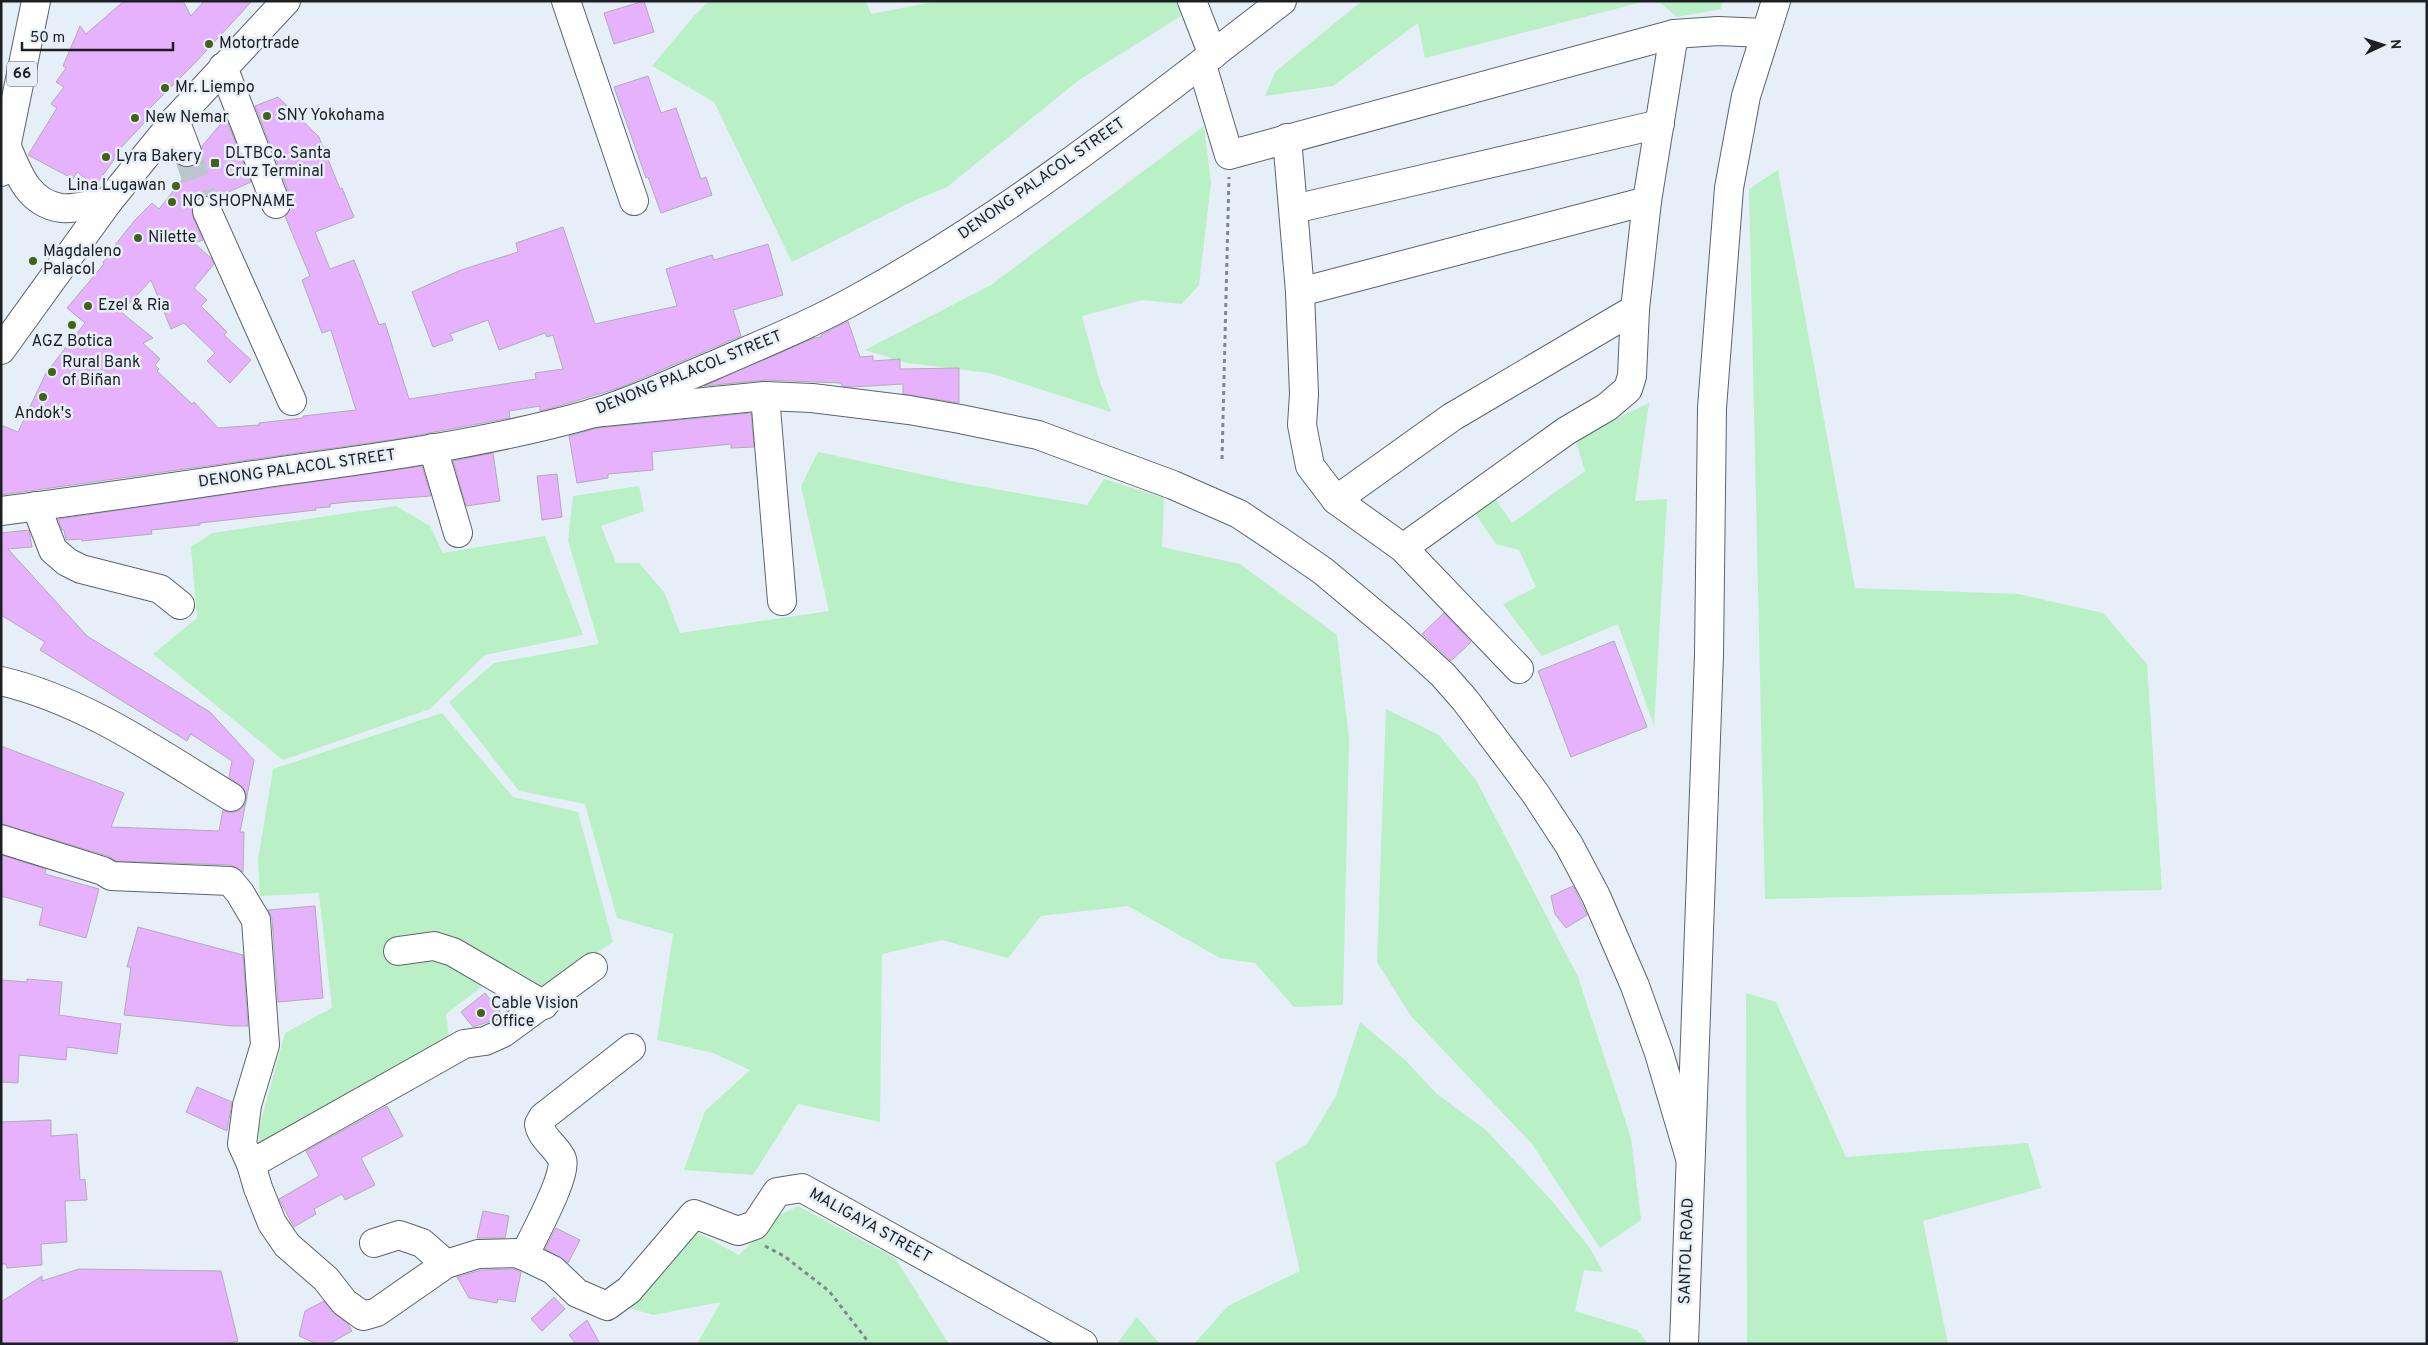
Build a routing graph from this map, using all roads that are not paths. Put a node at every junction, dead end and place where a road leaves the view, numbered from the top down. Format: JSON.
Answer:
{"nodes":[{"id":1,"x":36,"y":1,"type":"edge"},
{"id":2,"x":286,"y":1,"type":"edge"},
{"id":3,"x":566,"y":1,"type":"edge"},
{"id":4,"x":1192,"y":1,"type":"edge"},
{"id":5,"x":1282,"y":1,"type":"edge"},
{"id":6,"x":1776,"y":1,"type":"edge"},
{"id":7,"x":1674,"y":34,"type":"junction"},
{"id":8,"x":1765,"y":34,"type":"junction"},
{"id":9,"x":1207,"y":60,"type":"junction"},
{"id":10,"x":223,"y":67,"type":"junction"},
{"id":11,"x":175,"y":120,"type":"junction"},
{"id":12,"x":1660,"y":124,"type":"junction"},
{"id":13,"x":1287,"y":138,"type":"junction"},
{"id":14,"x":187,"y":152,"type":"tunnel mouth"},
{"id":15,"x":4,"y":159,"type":"edge"},
{"id":16,"x":634,"y":201,"type":"dead end"},
{"id":17,"x":1647,"y":201,"type":"junction"},
{"id":18,"x":108,"y":202,"type":"junction"},
{"id":19,"x":276,"y":204,"type":"dead end"},
{"id":20,"x":1294,"y":208,"type":"junction"},
{"id":21,"x":207,"y":211,"type":"tunnel mouth"},
{"id":22,"x":1300,"y":292,"type":"junction"},
{"id":23,"x":1635,"y":309,"type":"junction"},
{"id":24,"x":1,"y":350,"type":"edge"},
{"id":25,"x":764,"y":396,"type":"junction"},
{"id":26,"x":292,"y":401,"type":"dead end"},
{"id":27,"x":593,"y":413,"type":"junction"},
{"id":28,"x":433,"y":448,"type":"junction"},
{"id":29,"x":1336,"y":500,"type":"junction"},
{"id":30,"x":36,"y":506,"type":"junction"},
{"id":31,"x":1,"y":511,"type":"edge"},
{"id":32,"x":458,"y":534,"type":"dead end"},
{"id":33,"x":1403,"y":548,"type":"junction"},
{"id":34,"x":782,"y":601,"type":"dead end"},
{"id":35,"x":180,"y":605,"type":"dead end"},
{"id":36,"x":1519,"y":669,"type":"dead end"},
{"id":37,"x":1,"y":681,"type":"edge"},
{"id":38,"x":231,"y":796,"type":"dead end"},
{"id":39,"x":1,"y":838,"type":"edge"},
{"id":40,"x":398,"y":951,"type":"dead end"},
{"id":41,"x":593,"y":967,"type":"dead end"},
{"id":42,"x":544,"y":1005,"type":"junction"},
{"id":43,"x":631,"y":1048,"type":"dead end"},
{"id":44,"x":1690,"y":1158,"type":"junction"},
{"id":45,"x":251,"y":1164,"type":"junction"},
{"id":46,"x":374,"y":1242,"type":"dead end"},
{"id":47,"x":524,"y":1256,"type":"junction"},
{"id":48,"x":446,"y":1264,"type":"junction"},
{"id":49,"x":1083,"y":1344,"type":"edge"},
{"id":50,"x":1684,"y":1344,"type":"edge"}],
"edges":[{"from":1,"to":15,"type":"street","number":"66"},
{"from":2,"to":10,"type":"street"},
{"from":3,"to":16,"type":"street"},
{"from":4,"to":9,"type":"street"},
{"from":5,"to":9,"type":"street","name":"DENONG PALACOL STREET"},
{"from":6,"to":8,"type":"street","name":"SANTOL ROAD"},
{"from":7,"to":8,"type":"street"},
{"from":7,"to":12,"type":"street"},
{"from":7,"to":13,"type":"street"},
{"from":8,"to":44,"type":"street","name":"SANTOL ROAD"},
{"from":9,"to":13,"type":"street"},
{"from":9,"to":27,"type":"street","name":"DENONG PALACOL STREET"},
{"from":10,"to":11,"type":"street"},
{"from":10,"to":19,"type":"street"},
{"from":11,"to":14,"type":"street"},
{"from":11,"to":18,"type":"street"},
{"from":12,"to":17,"type":"street"},
{"from":12,"to":20,"type":"street"},
{"from":13,"to":20,"type":"street"},
{"from":15,"to":18,"type":"street"},
{"from":17,"to":22,"type":"street"},
{"from":17,"to":23,"type":"street"},
{"from":18,"to":24,"type":"street"},
{"from":20,"to":22,"type":"street"},
{"from":21,"to":26,"type":"street"},
{"from":22,"to":29,"type":"street"},
{"from":23,"to":29,"type":"street"},
{"from":23,"to":33,"type":"street"},
{"from":25,"to":27,"type":"street"},
{"from":25,"to":34,"type":"street"},
{"from":25,"to":44,"type":"street"},
{"from":27,"to":28,"type":"street","name":"DENONG PALACOL STREET"},
{"from":28,"to":30,"type":"street","name":"DENONG PALACOL STREET"},
{"from":28,"to":32,"type":"street"},
{"from":29,"to":33,"type":"street"},
{"from":30,"to":31,"type":"street","name":"DENONG PALACOL STREET"},
{"from":30,"to":35,"type":"street"},
{"from":33,"to":36,"type":"street"},
{"from":37,"to":38,"type":"street"},
{"from":39,"to":45,"type":"street"},
{"from":40,"to":42,"type":"street"},
{"from":41,"to":42,"type":"street"},
{"from":42,"to":45,"type":"street"},
{"from":43,"to":47,"type":"street"},
{"from":44,"to":50,"type":"street","name":"SANTOL ROAD"},
{"from":45,"to":48,"type":"street"},
{"from":46,"to":48,"type":"street"},
{"from":47,"to":48,"type":"street"},
{"from":47,"to":49,"type":"street","name":"MALIGAYA STREET"}]}
